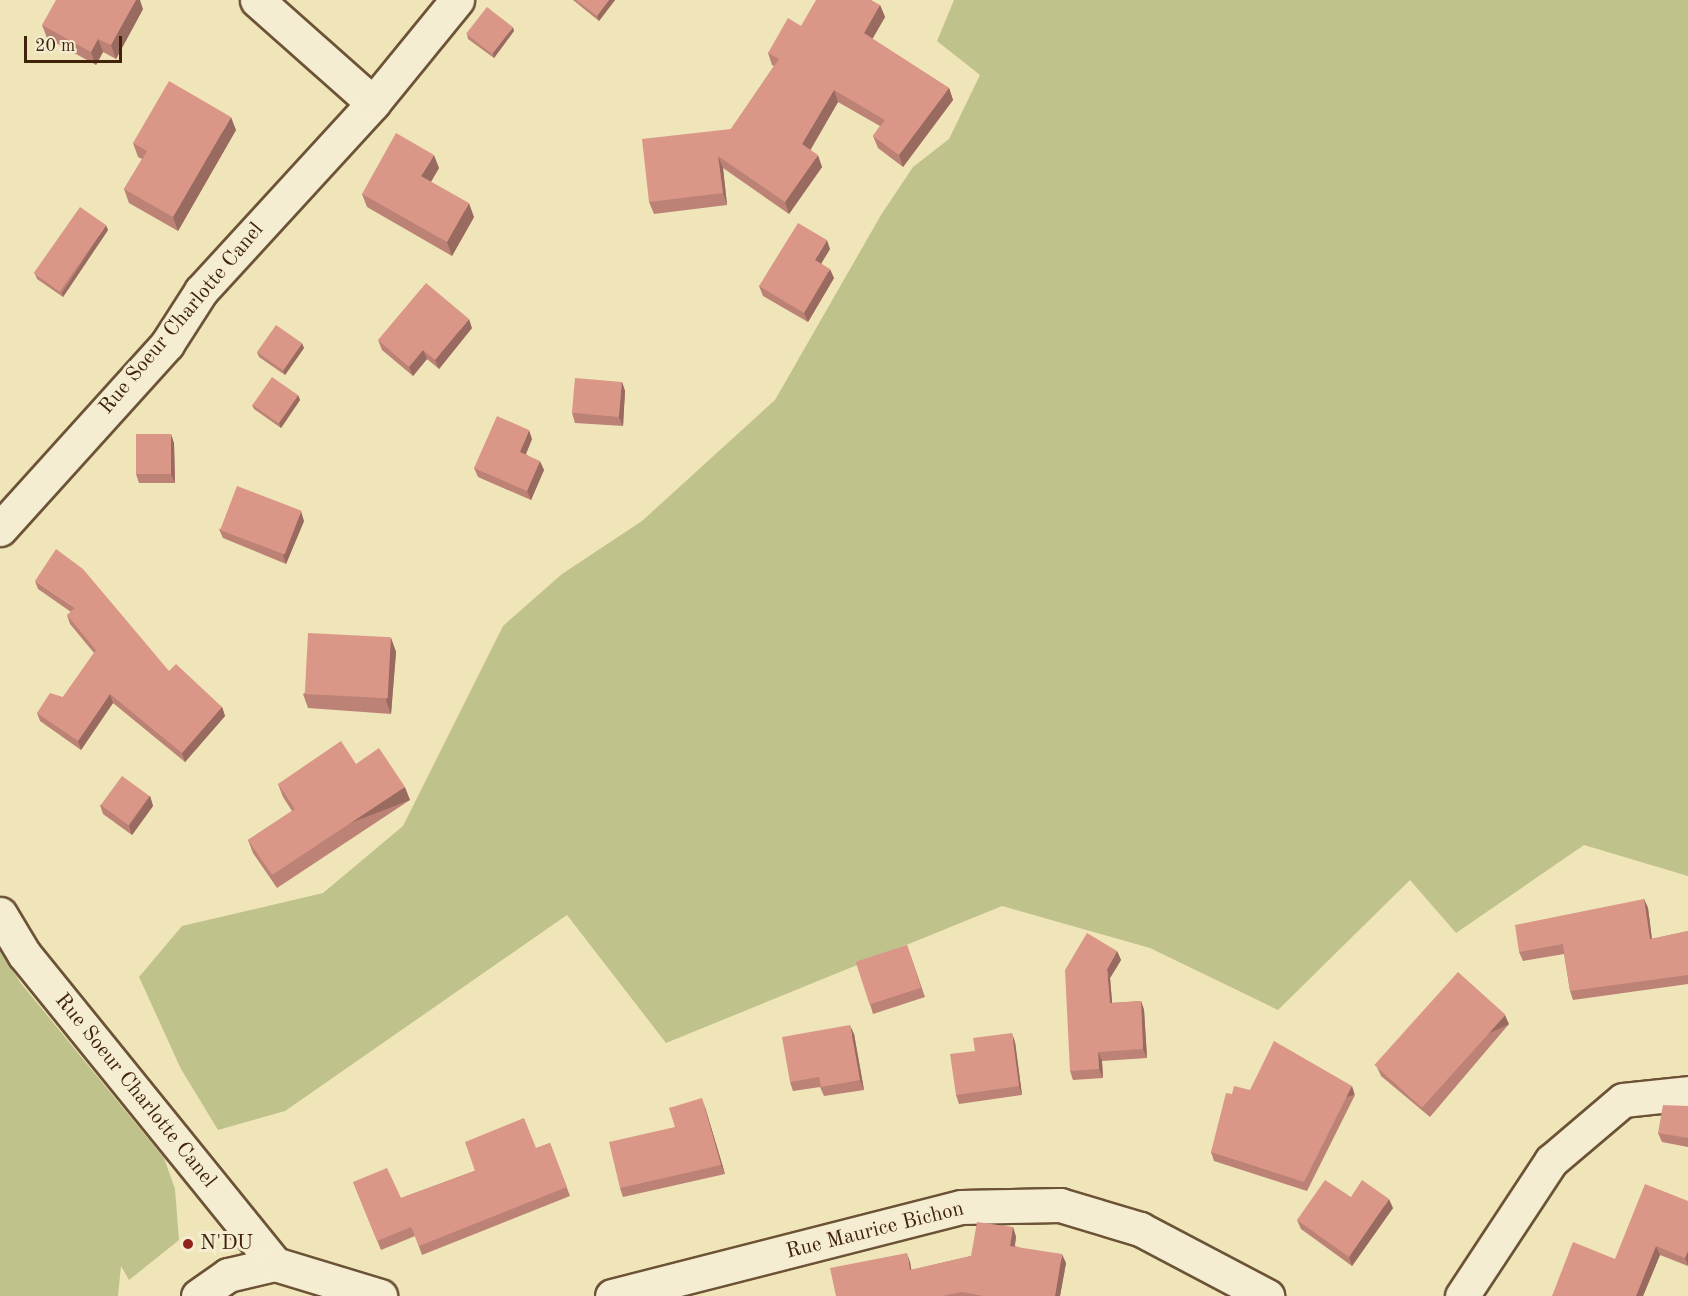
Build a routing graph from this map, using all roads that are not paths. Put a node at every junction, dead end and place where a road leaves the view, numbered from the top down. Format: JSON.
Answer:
{"nodes":[{"id":1,"x":257,"y":0,"type":"edge"},
{"id":2,"x":458,"y":0,"type":"edge"},
{"id":3,"x":373,"y":103,"type":"junction"},
{"id":4,"x":0,"y":529,"type":"edge"},
{"id":5,"x":0,"y":914,"type":"edge"},
{"id":6,"x":1688,"y":1092,"type":"edge"},
{"id":7,"x":275,"y":1264,"type":"junction"},
{"id":8,"x":198,"y":1296,"type":"edge"},
{"id":9,"x":380,"y":1296,"type":"edge"},
{"id":10,"x":612,"y":1296,"type":"edge"},
{"id":11,"x":1267,"y":1296,"type":"edge"},
{"id":12,"x":1462,"y":1296,"type":"edge"}],
"edges":[{"from":1,"to":3,"type":"street"},
{"from":2,"to":3,"type":"street","name":"Rue Soeur Charlotte Canel"},
{"from":3,"to":4,"type":"street","name":"Rue Soeur Charlotte Canel"},
{"from":5,"to":7,"type":"street","name":"Rue Soeur Charlotte Canel"},
{"from":6,"to":12,"type":"street"},
{"from":7,"to":8,"type":"street"},
{"from":7,"to":9,"type":"street"},
{"from":10,"to":11,"type":"street","name":"Rue Maurice Bichon"}]}
